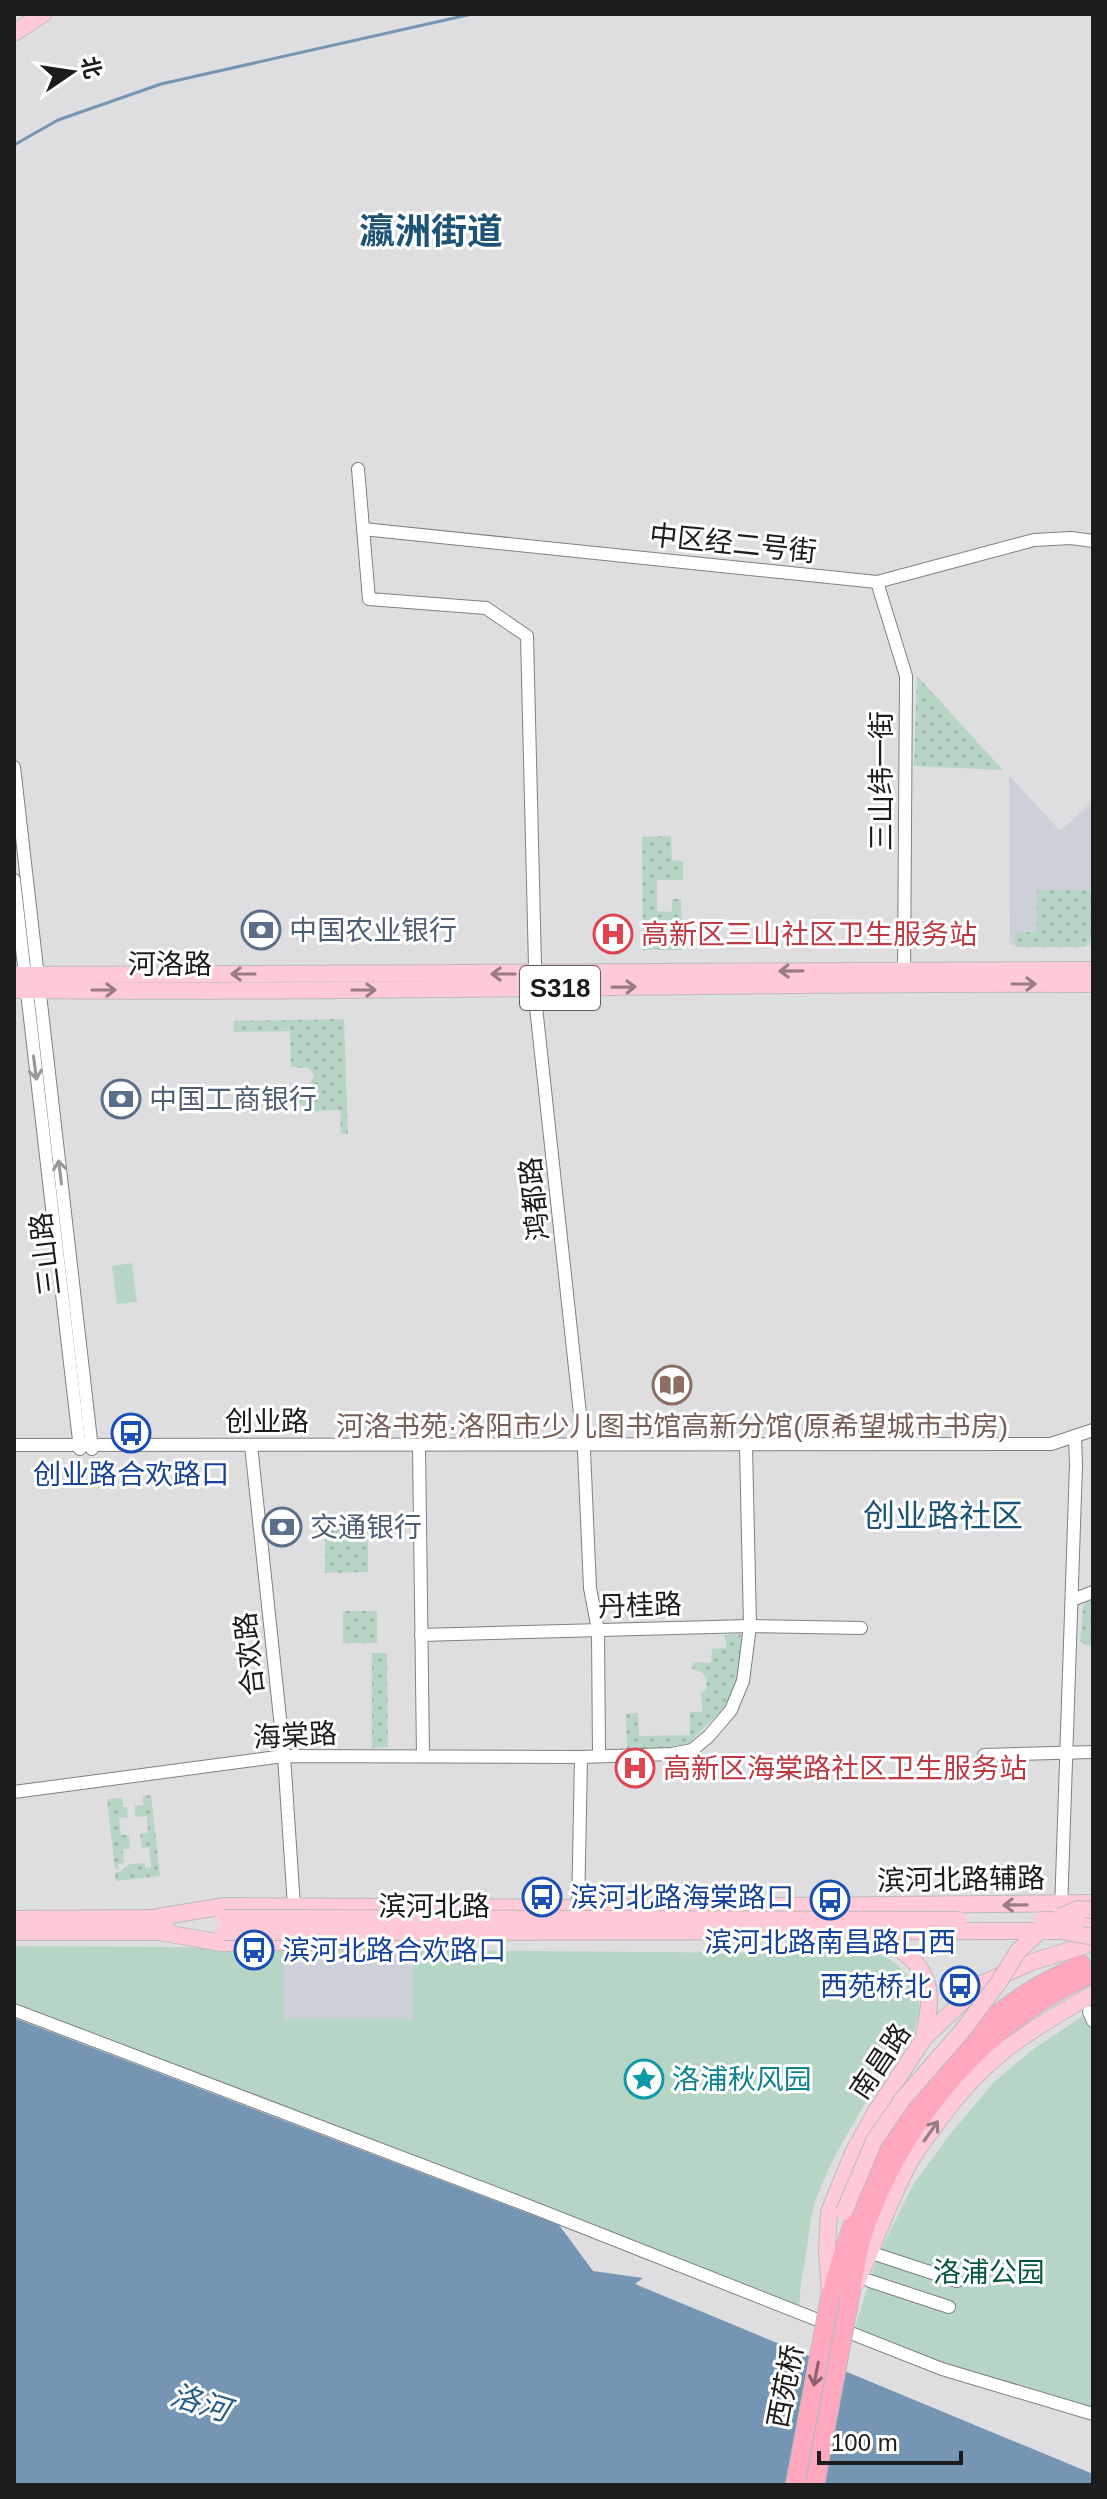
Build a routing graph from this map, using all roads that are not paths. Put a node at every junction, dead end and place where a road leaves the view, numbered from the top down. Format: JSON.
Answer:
{"nodes":[{"id":1,"x":43,"y":14,"type":"edge"},
{"id":2,"x":14,"y":33,"type":"edge"},
{"id":3,"x":358,"y":469,"type":"dead end"},
{"id":4,"x":363,"y":529,"type":"junction"},
{"id":5,"x":1093,"y":541,"type":"edge"},
{"id":6,"x":877,"y":582,"type":"junction"},
{"id":7,"x":14,"y":767,"type":"edge"},
{"id":8,"x":14,"y":880,"type":"edge"},
{"id":9,"x":1093,"y":970,"type":"edge"},
{"id":10,"x":904,"y":976,"type":"junction"},
{"id":11,"x":535,"y":981,"type":"junction"},
{"id":12,"x":26,"y":983,"type":"edge"},
{"id":13,"x":1093,"y":984,"type":"edge"},
{"id":14,"x":1093,"y":1432,"type":"edge"},
{"id":15,"x":1076,"y":1440,"type":"junction"},
{"id":16,"x":86,"y":1447,"type":"junction"},
{"id":17,"x":14,"y":1448,"type":"edge"},
{"id":18,"x":251,"y":1448,"type":"junction"},
{"id":19,"x":419,"y":1448,"type":"junction"},
{"id":20,"x":584,"y":1448,"type":"junction"},
{"id":21,"x":746,"y":1448,"type":"junction"},
{"id":22,"x":1093,"y":1592,"type":"edge"},
{"id":23,"x":1072,"y":1600,"type":"junction"},
{"id":24,"x":750,"y":1626,"type":"junction"},
{"id":25,"x":861,"y":1628,"type":"dead end"},
{"id":26,"x":598,"y":1630,"type":"junction"},
{"id":27,"x":421,"y":1635,"type":"junction"},
{"id":28,"x":1093,"y":1752,"type":"edge"},
{"id":29,"x":1067,"y":1753,"type":"junction"},
{"id":30,"x":984,"y":1755,"type":"dead end"},
{"id":31,"x":284,"y":1756,"type":"junction"},
{"id":32,"x":423,"y":1756,"type":"junction"},
{"id":33,"x":599,"y":1756,"type":"junction"},
{"id":34,"x":581,"y":1757,"type":"junction"},
{"id":35,"x":14,"y":1792,"type":"edge"},
{"id":36,"x":1093,"y":1903,"type":"edge"},
{"id":37,"x":1061,"y":1904,"type":"junction"},
{"id":38,"x":294,"y":1906,"type":"junction"},
{"id":39,"x":578,"y":1908,"type":"junction"},
{"id":40,"x":1093,"y":1910,"type":"edge"},
{"id":41,"x":14,"y":1919,"type":"edge"},
{"id":42,"x":1060,"y":1924,"type":"junction"},
{"id":43,"x":159,"y":1925,"type":"junction"},
{"id":44,"x":223,"y":1925,"type":"junction"},
{"id":45,"x":1093,"y":1925,"type":"edge"},
{"id":46,"x":14,"y":1932,"type":"edge"},
{"id":47,"x":877,"y":1935,"type":"junction"},
{"id":48,"x":577,"y":1937,"type":"junction"},
{"id":49,"x":1093,"y":1940,"type":"edge"},
{"id":50,"x":1084,"y":1970,"type":"dead end"},
{"id":51,"x":1093,"y":1994,"type":"edge"},
{"id":52,"x":14,"y":2010,"type":"edge"},
{"id":53,"x":924,"y":2038,"type":"junction"},
{"id":54,"x":878,"y":2255,"type":"dead end"},
{"id":55,"x":870,"y":2281,"type":"dead end"},
{"id":56,"x":957,"y":2281,"type":"dead end"},
{"id":57,"x":840,"y":2300,"type":"junction"},
{"id":58,"x":949,"y":2307,"type":"dead end"},
{"id":59,"x":1093,"y":2414,"type":"edge"},
{"id":60,"x":795,"y":2485,"type":"edge"},
{"id":61,"x":815,"y":2485,"type":"edge"}],
"edges":[{"from":1,"to":2,"type":"main road"},
{"from":3,"to":4,"type":"street"},
{"from":4,"to":6,"type":"street","name":"中区经二号街"},
{"from":4,"to":11,"type":"street","name":"鸿都路"},
{"from":5,"to":6,"type":"street","name":"中区经二号街"},
{"from":6,"to":10,"type":"street","name":"三山纬一街"},
{"from":7,"to":12,"type":"street","name":"三山路"},
{"from":8,"to":12,"type":"street","name":"三山路"},
{"from":9,"to":10,"type":"main road","name":"河洛路","number":"S318"},
{"from":10,"to":11,"type":"main road","name":"河洛路","number":"S318"},
{"from":10,"to":13,"type":"main road","name":"河洛路","number":"S318","one_way":true},
{"from":11,"to":12,"type":"main road","name":"河洛路","number":"S318"},
{"from":11,"to":20,"type":"street","name":"鸿都路"},
{"from":12,"to":16,"type":"street","name":"三山路"},
{"from":14,"to":15,"type":"street","name":"创业路"},
{"from":15,"to":21,"type":"street","name":"创业路"},
{"from":15,"to":23,"type":"street"},
{"from":16,"to":17,"type":"street","name":"创业路"},
{"from":16,"to":18,"type":"street","name":"创业路"},
{"from":18,"to":19,"type":"street","name":"创业路"},
{"from":18,"to":31,"type":"street","name":"合欢路"},
{"from":19,"to":20,"type":"street","name":"创业路"},
{"from":19,"to":27,"type":"street"},
{"from":20,"to":21,"type":"street","name":"创业路"},
{"from":20,"to":26,"type":"street","name":"鸿都路"},
{"from":21,"to":24,"type":"street","name":"海棠路"},
{"from":22,"to":23,"type":"street"},
{"from":23,"to":29,"type":"street"},
{"from":24,"to":25,"type":"street","name":"丹桂路"},
{"from":24,"to":26,"type":"street","name":"丹桂路"},
{"from":24,"to":33,"type":"street","name":"海棠路"},
{"from":26,"to":27,"type":"street","name":"丹桂路"},
{"from":26,"to":33,"type":"street","name":"鸿都路"},
{"from":27,"to":32,"type":"street"},
{"from":28,"to":29,"type":"street"},
{"from":29,"to":30,"type":"street"},
{"from":29,"to":37,"type":"street"},
{"from":31,"to":32,"type":"street","name":"海棠路"},
{"from":31,"to":35,"type":"street","name":"海棠路"},
{"from":31,"to":38,"type":"street","name":"合欢路"},
{"from":32,"to":34,"type":"street","name":"海棠路"},
{"from":33,"to":34,"type":"street","name":"海棠路"},
{"from":34,"to":39,"type":"street"},
{"from":36,"to":37,"type":"main road","name":"滨河北路辅路"},
{"from":37,"to":39,"type":"main road","name":"滨河北路辅路","one_way":true},
{"from":37,"to":42,"type":"street"},
{"from":38,"to":39,"type":"main road","name":"滨河北路辅路"},
{"from":38,"to":43,"type":"main road","name":"滨河北路辅路"},
{"from":39,"to":48,"type":"street"},
{"from":40,"to":57,"type":"main road","bridge":true},
{"from":41,"to":43,"type":"main road","name":"滨河北路"},
{"from":42,"to":45,"type":"main road","name":"滨河北路辅路"},
{"from":42,"to":47,"type":"main road","name":"滨河北路辅路"},
{"from":43,"to":44,"type":"main road","name":"滨河北路"},
{"from":43,"to":46,"type":"main road","name":"滨河北路"},
{"from":43,"to":48,"type":"main road","name":"滨河北路辅路"},
{"from":44,"to":45,"type":"main road","name":"滨河北路","bridge":true},
{"from":44,"to":49,"type":"main road","name":"滨河北路","bridge":true},
{"from":47,"to":48,"type":"main road","name":"滨河北路辅路"},
{"from":47,"to":53,"type":"main road"},
{"from":49,"to":53,"type":"main road","name":"南昌路"},
{"from":50,"to":57,"type":"highway"},
{"from":57,"to":51,"type":"main road","one_way":true},
{"from":52,"to":59,"type":"street"},
{"from":53,"to":57,"type":"main road","name":"南昌路"},
{"from":54,"to":56,"type":"street"},
{"from":55,"to":58,"type":"street"},
{"from":57,"to":60,"type":"highway","name":"西苑桥","one_way":true,"bridge":true},
{"from":57,"to":61,"type":"highway","name":"西苑桥","bridge":true}]}
